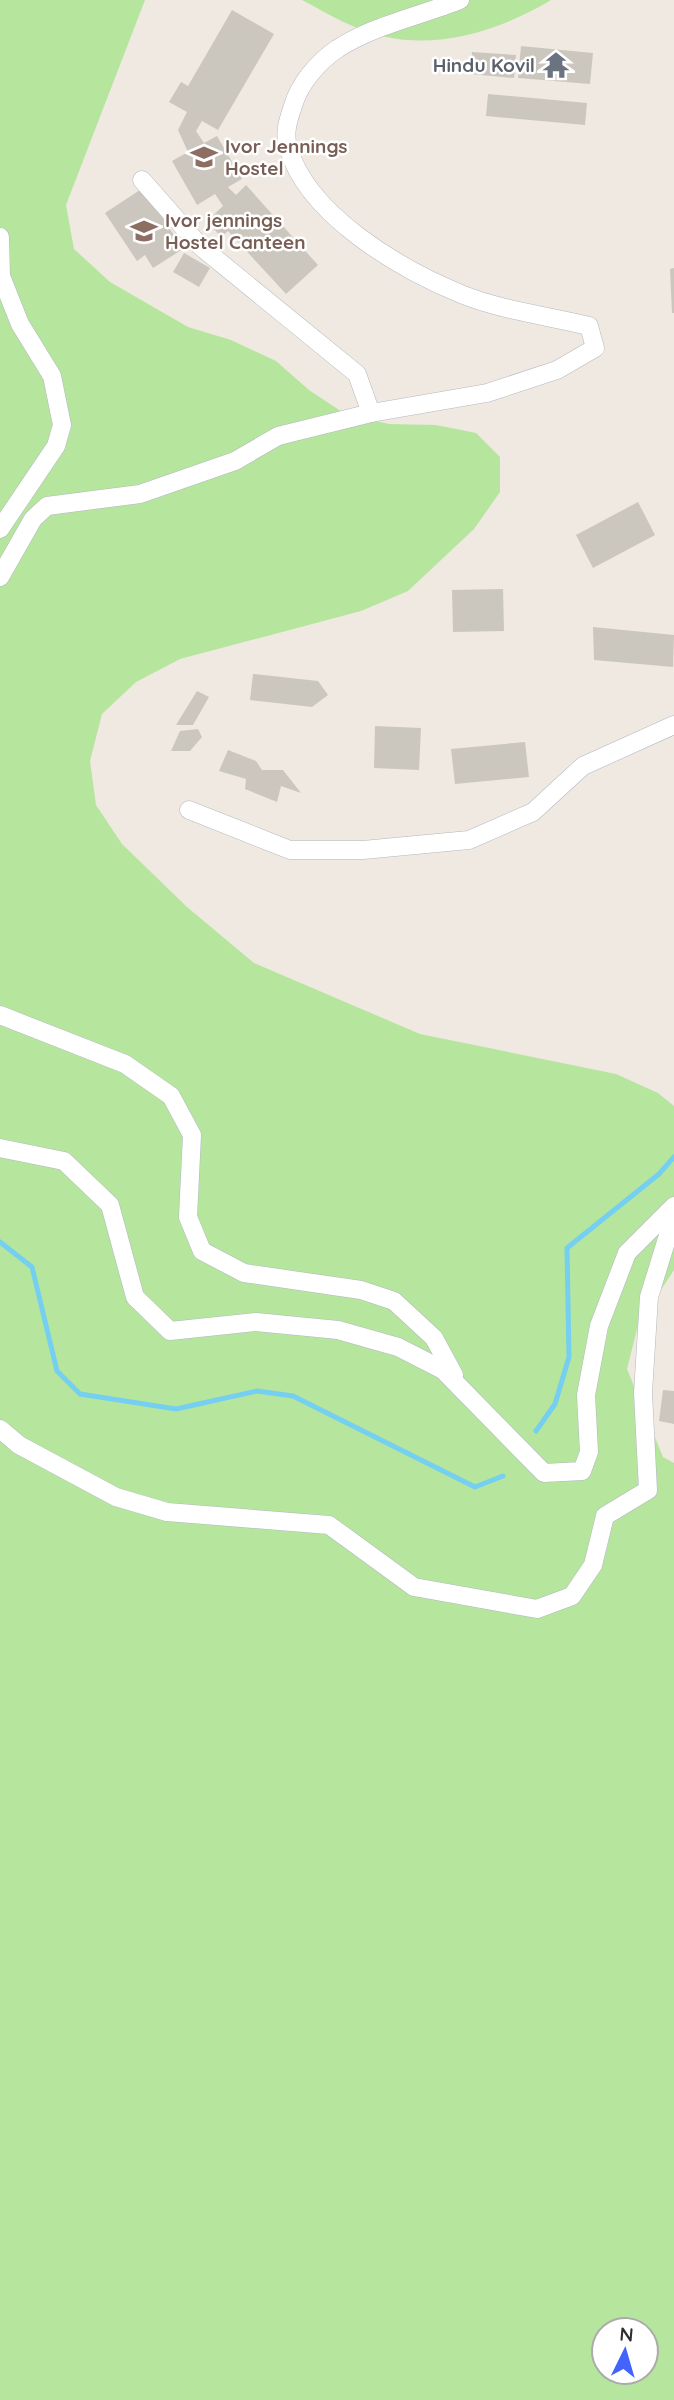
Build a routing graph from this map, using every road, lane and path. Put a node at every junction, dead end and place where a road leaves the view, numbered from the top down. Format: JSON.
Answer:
{"nodes":[{"id":1,"x":460,"y":0,"type":"edge"},
{"id":2,"x":142,"y":180,"type":"dead end"},
{"id":3,"x":0,"y":237,"type":"edge"},
{"id":4,"x":371,"y":413,"type":"junction"},
{"id":5,"x":0,"y":529,"type":"edge"},
{"id":6,"x":0,"y":577,"type":"edge"},
{"id":7,"x":674,"y":725,"type":"edge"},
{"id":8,"x":189,"y":810,"type":"dead end"},
{"id":9,"x":0,"y":1015,"type":"edge"},
{"id":10,"x":0,"y":1148,"type":"edge"},
{"id":11,"x":674,"y":1206,"type":"edge"},
{"id":12,"x":674,"y":1216,"type":"edge"},
{"id":13,"x":463,"y":1390,"type":"junction"},
{"id":14,"x":0,"y":1430,"type":"edge"}],
"edges":[{"from":1,"to":4,"type":"street"},
{"from":2,"to":4,"type":"street"},
{"from":3,"to":5,"type":"street"},
{"from":4,"to":6,"type":"street"},
{"from":7,"to":8,"type":"street"},
{"from":9,"to":13,"type":"street"},
{"from":10,"to":13,"type":"street"},
{"from":11,"to":13,"type":"street"},
{"from":12,"to":14,"type":"street"}]}
